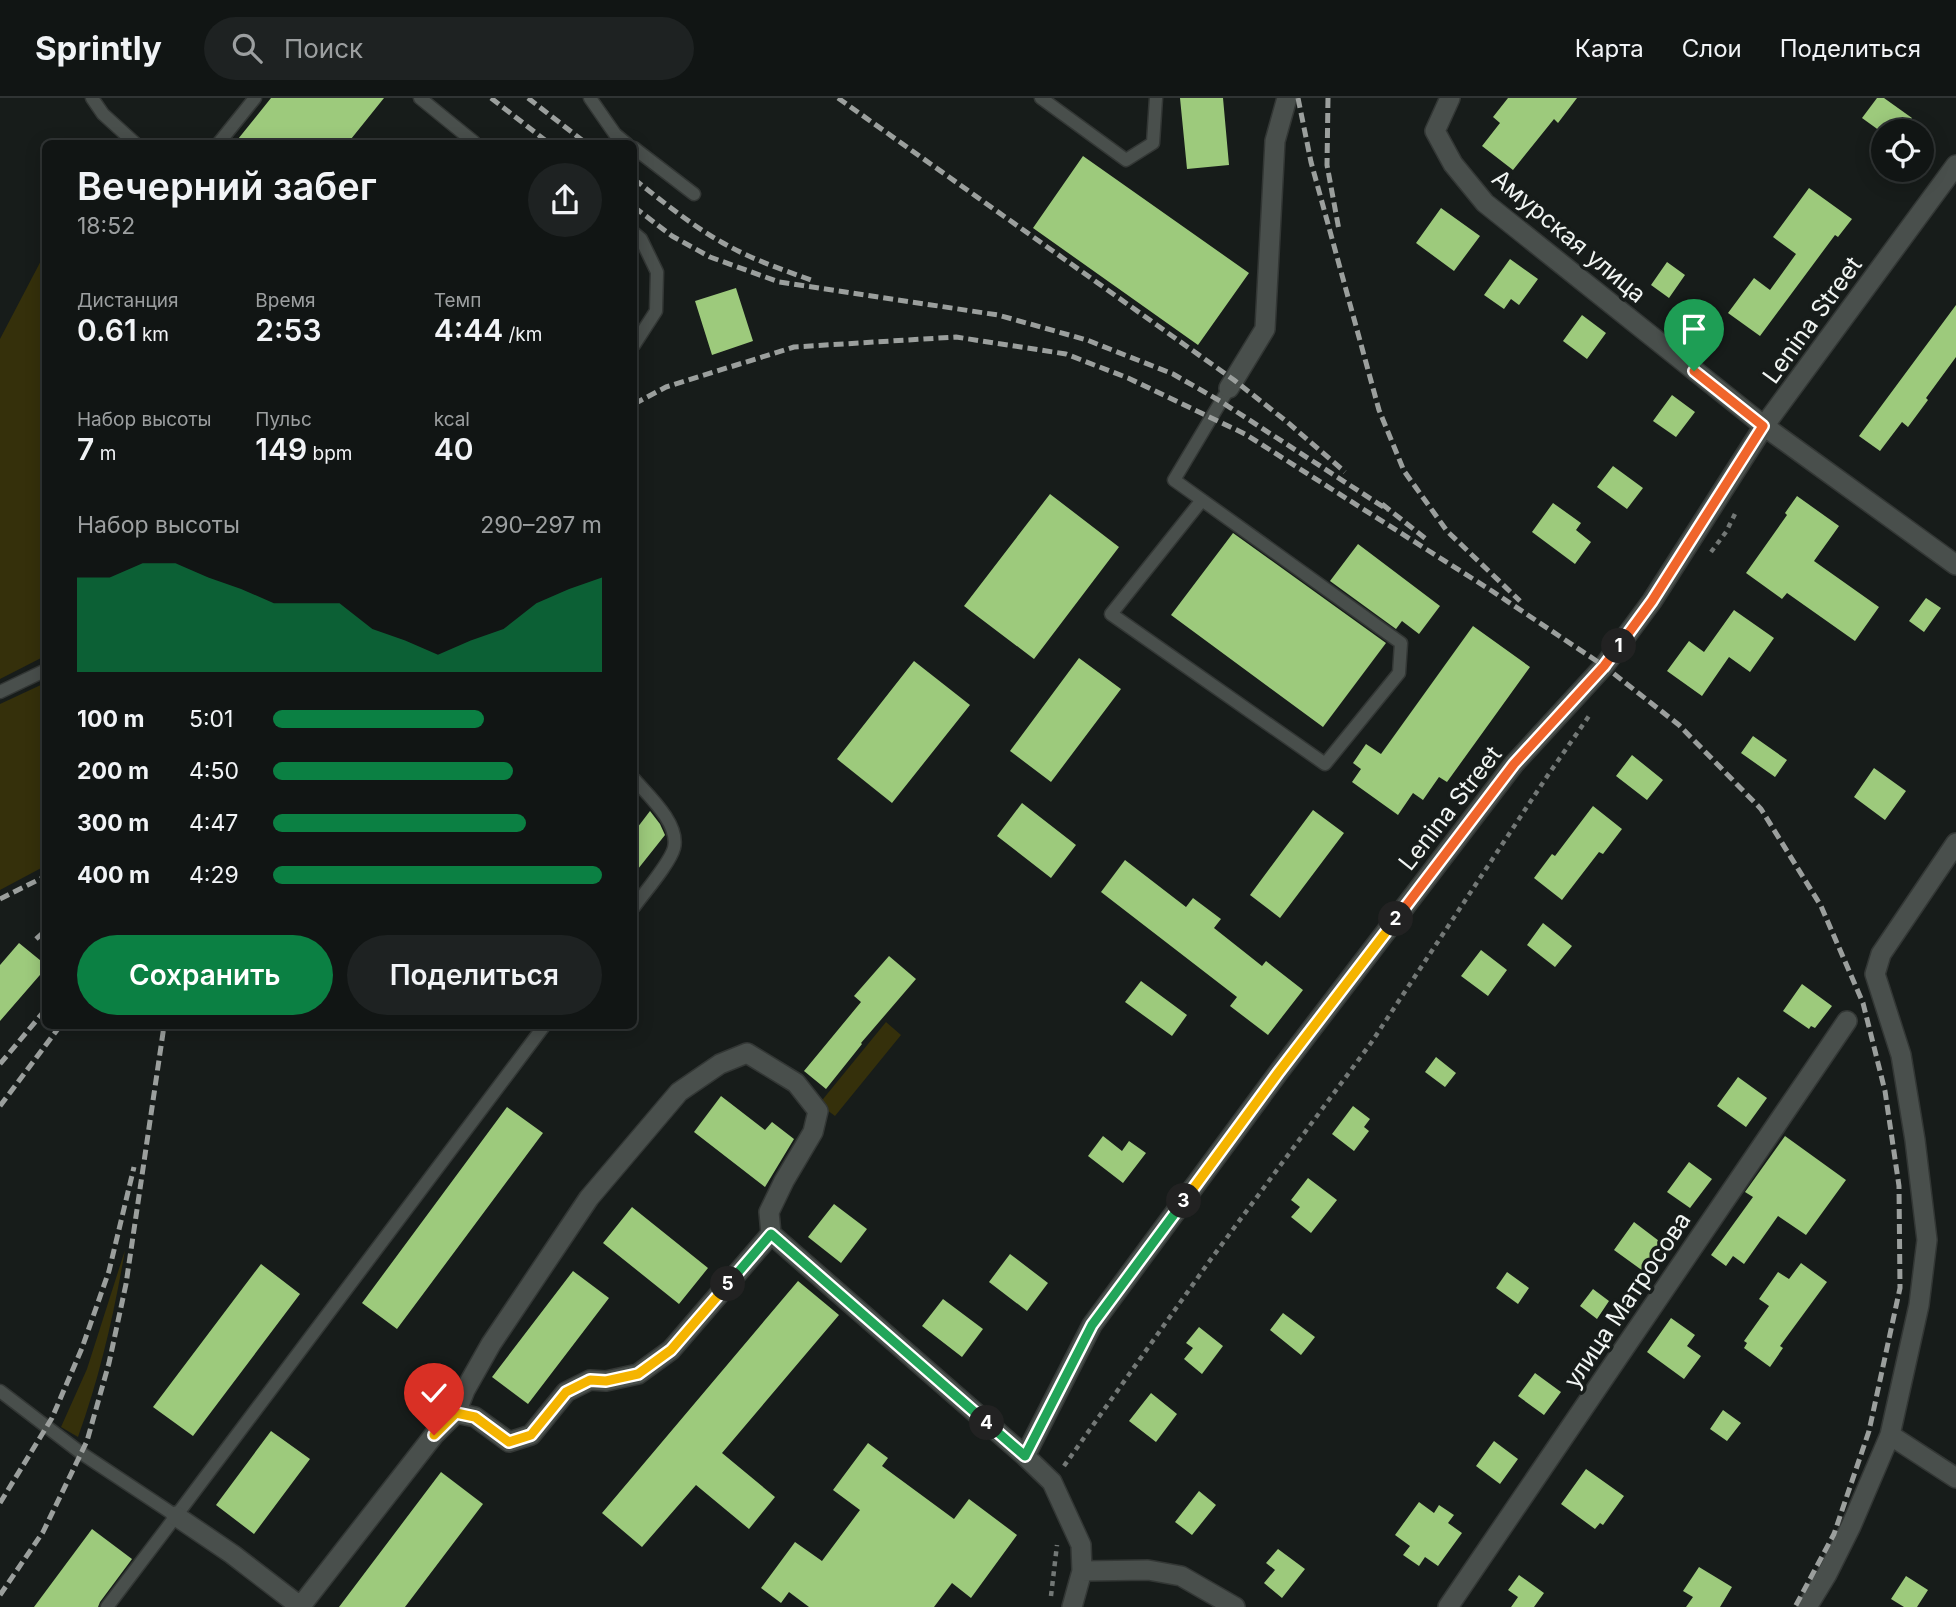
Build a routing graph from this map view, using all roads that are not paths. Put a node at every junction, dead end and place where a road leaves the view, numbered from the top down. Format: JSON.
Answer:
{"nodes":[{"id":1,"x":92,"y":98,"type":"edge"},
{"id":2,"x":255,"y":98,"type":"edge"},
{"id":3,"x":420,"y":98,"type":"edge"},
{"id":4,"x":590,"y":98,"type":"edge"},
{"id":5,"x":1041,"y":98,"type":"edge"},
{"id":6,"x":1156,"y":98,"type":"edge"},
{"id":7,"x":1287,"y":98,"type":"edge"},
{"id":8,"x":1450,"y":98,"type":"edge"},
{"id":9,"x":132,"y":140,"type":"edge"},
{"id":10,"x":221,"y":140,"type":"edge"},
{"id":11,"x":473,"y":140,"type":"edge"},
{"id":12,"x":622,"y":140,"type":"edge"},
{"id":13,"x":637,"y":150,"type":"edge"},
{"id":14,"x":1956,"y":164,"type":"edge"},
{"id":15,"x":694,"y":194,"type":"dead end"},
{"id":16,"x":637,"y":236,"type":"edge"},
{"id":17,"x":637,"y":340,"type":"edge"},
{"id":18,"x":1229,"y":388,"type":"joint"},
{"id":19,"x":1763,"y":426,"type":"junction"},
{"id":20,"x":1202,"y":500,"type":"junction"},
{"id":21,"x":1956,"y":565,"type":"edge"},
{"id":22,"x":42,"y":672,"type":"edge"},
{"id":23,"x":0,"y":692,"type":"edge"},
{"id":24,"x":637,"y":782,"type":"edge"},
{"id":25,"x":1956,"y":843,"type":"edge"},
{"id":26,"x":637,"y":903,"type":"edge"},
{"id":27,"x":1847,"y":1021,"type":"dead end"},
{"id":28,"x":542,"y":1029,"type":"edge"},
{"id":29,"x":771,"y":1234,"type":"junction"},
{"id":30,"x":0,"y":1391,"type":"edge"},
{"id":31,"x":456,"y":1413,"type":"junction"},
{"id":32,"x":1890,"y":1435,"type":"junction"},
{"id":33,"x":1025,"y":1456,"type":"junction"},
{"id":34,"x":1956,"y":1478,"type":"edge"},
{"id":35,"x":176,"y":1516,"type":"junction"},
{"id":36,"x":1082,"y":1571,"type":"junction"},
{"id":37,"x":107,"y":1607,"type":"edge"},
{"id":38,"x":300,"y":1607,"type":"edge"},
{"id":39,"x":1072,"y":1607,"type":"edge"},
{"id":40,"x":1235,"y":1607,"type":"edge"},
{"id":41,"x":1448,"y":1607,"type":"edge"},
{"id":42,"x":1807,"y":1607,"type":"edge"}],
"edges":[{"from":1,"to":9,"type":"lane"},
{"from":2,"to":10,"type":"lane"},
{"from":3,"to":11,"type":"lane"},
{"from":4,"to":12,"type":"lane"},
{"from":5,"to":6,"type":"lane"},
{"from":7,"to":18,"type":"street"},
{"from":8,"to":19,"type":"street","name":"Амурская улица"},
{"from":13,"to":15,"type":"lane"},
{"from":14,"to":19,"type":"street","name":"Lenina Street"},
{"from":16,"to":17,"type":"lane"},
{"from":18,"to":20,"type":"lane"},
{"from":19,"to":21,"type":"street","name":"Амурская улица"},
{"from":19,"to":33,"type":"street","name":"Lenina Street"},
{"from":20,"to":20,"type":"lane"},
{"from":22,"to":23,"type":"lane"},
{"from":24,"to":26,"type":"lane"},
{"from":25,"to":32,"type":"street"},
{"from":27,"to":41,"type":"street","name":"улица Матросова"},
{"from":28,"to":35,"type":"lane"},
{"from":29,"to":31,"type":"street"},
{"from":29,"to":31,"type":"street"},
{"from":29,"to":33,"type":"street"},
{"from":30,"to":35,"type":"lane"},
{"from":31,"to":38,"type":"street"},
{"from":32,"to":34,"type":"street"},
{"from":32,"to":42,"type":"street"},
{"from":33,"to":36,"type":"street"},
{"from":35,"to":37,"type":"lane"},
{"from":35,"to":38,"type":"street"},
{"from":36,"to":39,"type":"street"},
{"from":36,"to":40,"type":"street"}]}
